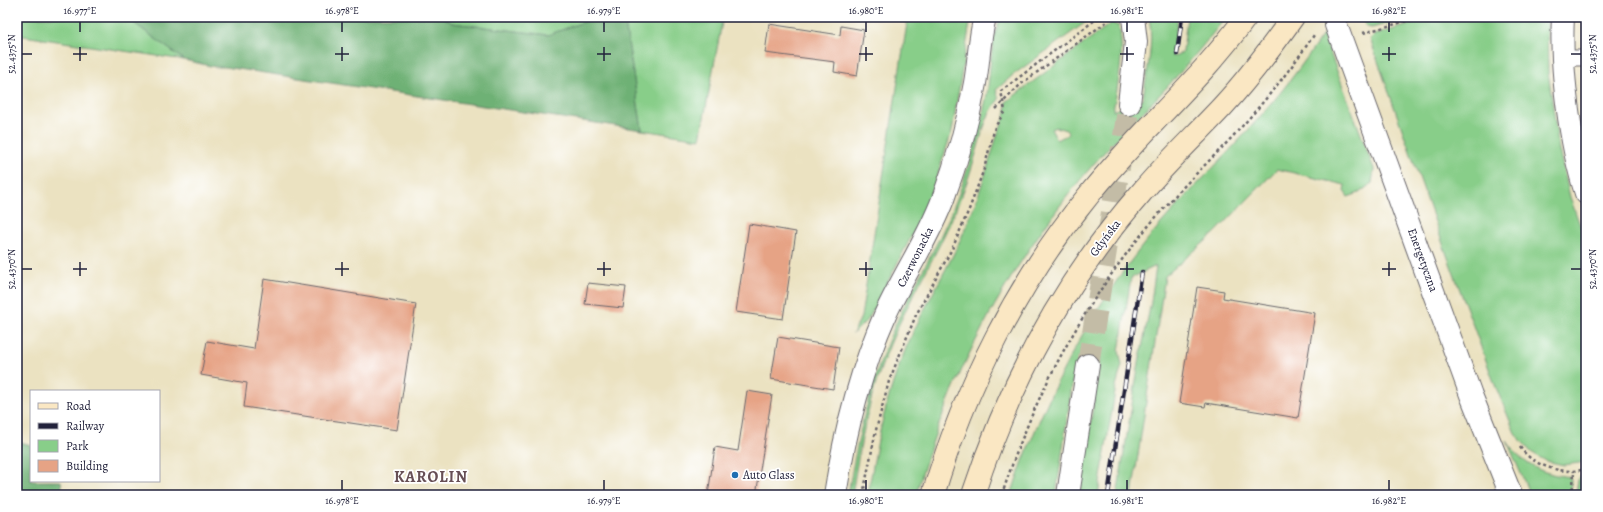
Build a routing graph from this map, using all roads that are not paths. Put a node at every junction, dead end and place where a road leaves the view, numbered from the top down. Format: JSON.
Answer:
{"nodes":[{"id":1,"x":985,"y":17,"type":"edge"},
{"id":2,"x":1132,"y":17,"type":"edge"},
{"id":3,"x":1246,"y":17,"type":"edge"},
{"id":4,"x":1293,"y":17,"type":"edge"},
{"id":5,"x":1563,"y":17,"type":"edge"},
{"id":6,"x":1327,"y":27,"type":"road end"},
{"id":7,"x":1564,"y":58,"type":"junction"},
{"id":8,"x":1586,"y":58,"type":"edge"},
{"id":9,"x":1129,"y":104,"type":"tunnel mouth"},
{"id":10,"x":1586,"y":193,"type":"edge"},
{"id":11,"x":1088,"y":365,"type":"tunnel mouth"},
{"id":12,"x":835,"y":495,"type":"edge"},
{"id":13,"x":934,"y":495,"type":"edge"},
{"id":14,"x":973,"y":495,"type":"edge"},
{"id":15,"x":1068,"y":495,"type":"edge"},
{"id":16,"x":1510,"y":495,"type":"edge"}],
"edges":[{"from":1,"to":12,"type":"street","name":"Czerwonacka"},
{"from":2,"to":9,"type":"street"},
{"from":3,"to":13,"type":"main road"},
{"from":4,"to":14,"type":"main road","name":"Gdyńska"},
{"from":5,"to":7,"type":"street"},
{"from":6,"to":16,"type":"street","name":"Energetyczna"},
{"from":7,"to":8,"type":"lane"},
{"from":7,"to":10,"type":"street"},
{"from":11,"to":15,"type":"street"}]}
